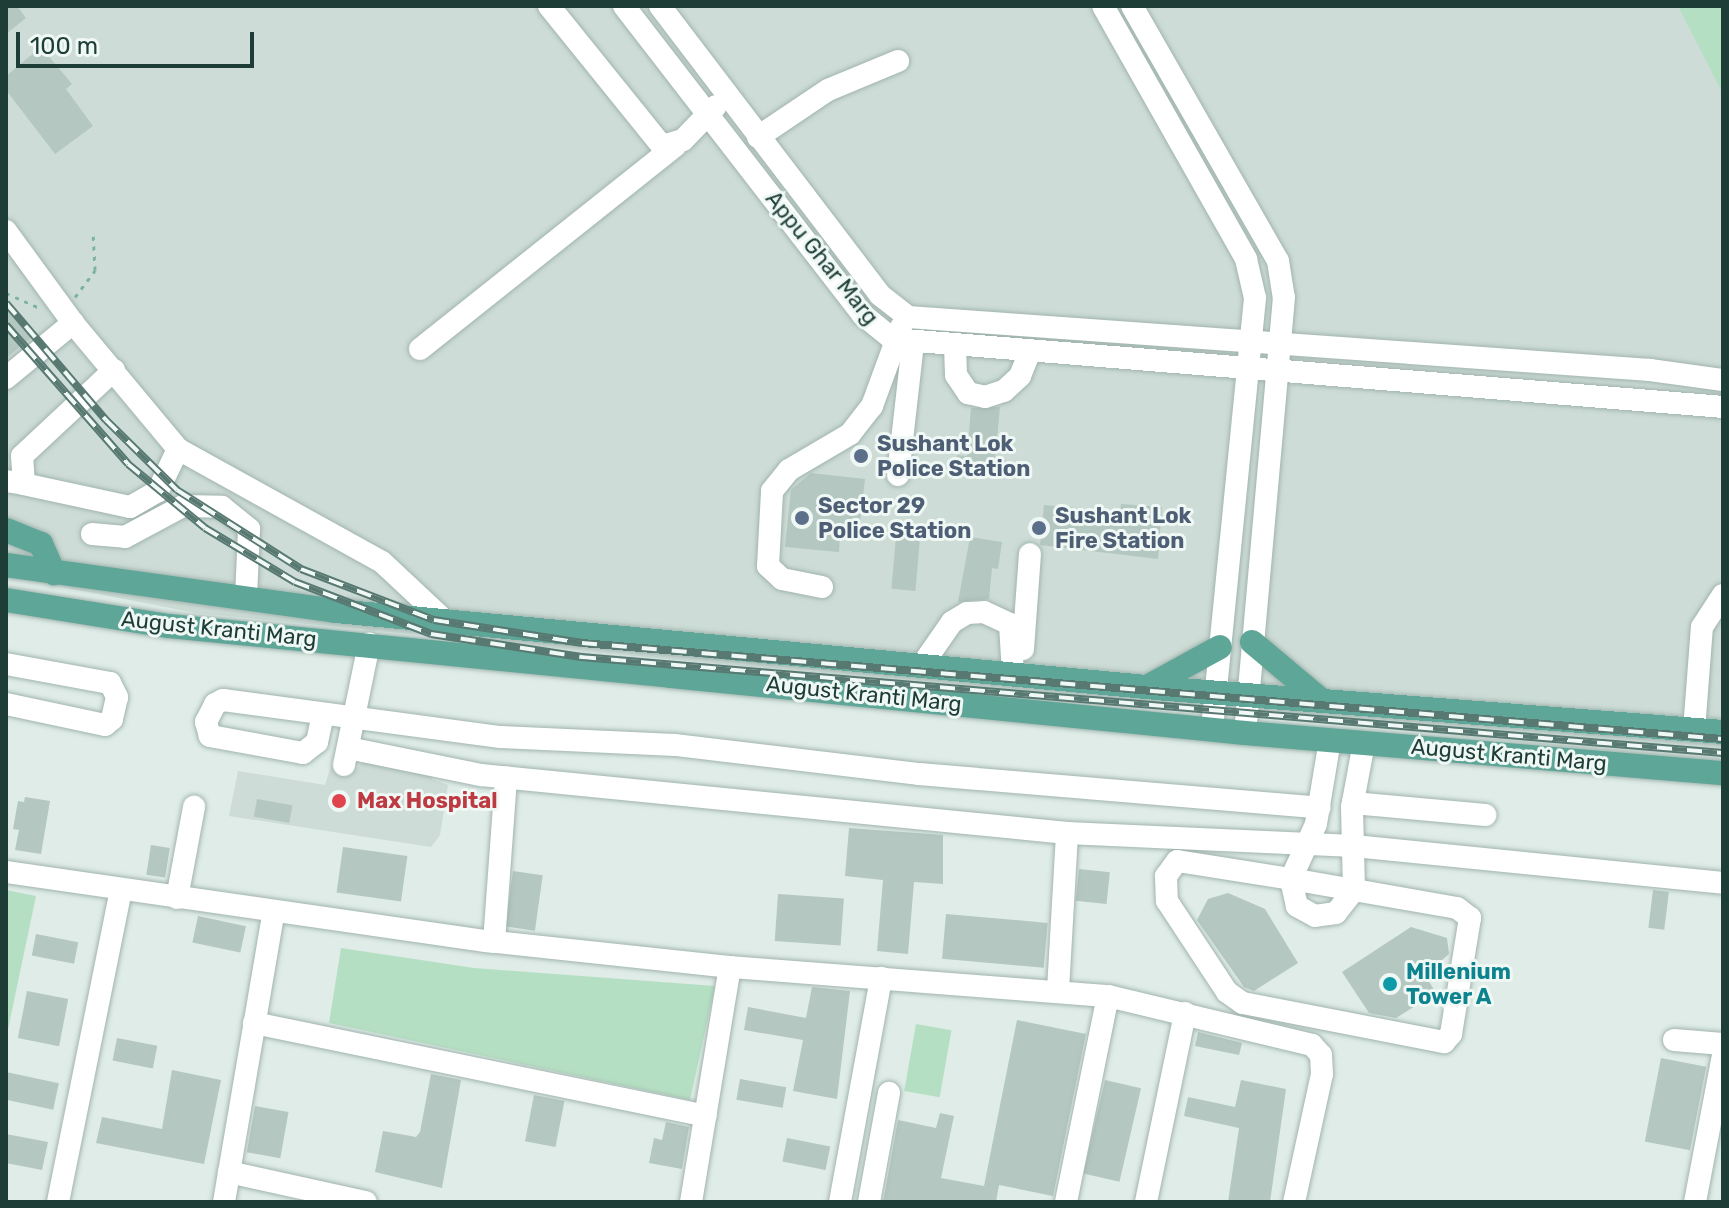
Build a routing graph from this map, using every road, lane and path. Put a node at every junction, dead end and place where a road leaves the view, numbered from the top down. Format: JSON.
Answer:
{"nodes":[{"id":1,"x":549,"y":6,"type":"edge"},
{"id":2,"x":624,"y":6,"type":"edge"},
{"id":3,"x":660,"y":6,"type":"edge"},
{"id":4,"x":1103,"y":6,"type":"edge"},
{"id":5,"x":1132,"y":6,"type":"edge"},
{"id":6,"x":898,"y":61,"type":"dead end"},
{"id":7,"x":727,"y":96,"type":"junction"},
{"id":8,"x":707,"y":115,"type":"junction"},
{"id":9,"x":758,"y":137,"type":"junction"},
{"id":10,"x":675,"y":146,"type":"junction"},
{"id":11,"x":6,"y":231,"type":"edge"},
{"id":12,"x":908,"y":317,"type":"junction"},
{"id":13,"x":73,"y":323,"type":"junction"},
{"id":14,"x":1251,"y":340,"type":"junction"},
{"id":15,"x":903,"y":341,"type":"junction"},
{"id":16,"x":1279,"y":342,"type":"junction"},
{"id":17,"x":955,"y":346,"type":"junction"},
{"id":18,"x":420,"y":349,"type":"dead end"},
{"id":19,"x":1030,"y":351,"type":"junction"},
{"id":20,"x":1248,"y":367,"type":"junction"},
{"id":21,"x":1276,"y":369,"type":"junction"},
{"id":22,"x":114,"y":370,"type":"junction"},
{"id":23,"x":6,"y":378,"type":"edge"},
{"id":24,"x":1723,"y":380,"type":"edge"},
{"id":25,"x":1723,"y":407,"type":"edge"},
{"id":26,"x":178,"y":449,"type":"junction"},
{"id":27,"x":898,"y":475,"type":"dead end"},
{"id":28,"x":15,"y":482,"type":"edge"},
{"id":29,"x":130,"y":507,"type":"junction"},
{"id":30,"x":6,"y":530,"type":"edge"},
{"id":31,"x":92,"y":534,"type":"dead end"},
{"id":32,"x":125,"y":537,"type":"junction"},
{"id":33,"x":1030,"y":554,"type":"dead end"},
{"id":34,"x":6,"y":565,"type":"edge"},
{"id":35,"x":54,"y":573,"type":"junction"},
{"id":36,"x":822,"y":587,"type":"dead end"},
{"id":37,"x":1723,"y":595,"type":"edge"},
{"id":38,"x":246,"y":597,"type":"junction"},
{"id":39,"x":6,"y":600,"type":"edge"},
{"id":40,"x":444,"y":620,"type":"junction"},
{"id":41,"x":1252,"y":642,"type":"junction"},
{"id":42,"x":369,"y":644,"type":"junction"},
{"id":43,"x":1220,"y":647,"type":"junction"},
{"id":44,"x":6,"y":664,"type":"edge"},
{"id":45,"x":922,"y":665,"type":"junction"},
{"id":46,"x":1017,"y":674,"type":"junction"},
{"id":47,"x":1147,"y":687,"type":"junction"},
{"id":48,"x":1216,"y":692,"type":"junction"},
{"id":49,"x":1248,"y":694,"type":"junction"},
{"id":50,"x":1321,"y":700,"type":"junction"},
{"id":51,"x":6,"y":704,"type":"edge"},
{"id":52,"x":323,"y":714,"type":"junction"},
{"id":53,"x":355,"y":718,"type":"junction"},
{"id":54,"x":1212,"y":729,"type":"junction"},
{"id":55,"x":1694,"y":730,"type":"junction"},
{"id":56,"x":1723,"y":732,"type":"edge"},
{"id":57,"x":1245,"y":733,"type":"junction"},
{"id":58,"x":1330,"y":740,"type":"junction"},
{"id":59,"x":1364,"y":743,"type":"junction"},
{"id":60,"x":1723,"y":773,"type":"edge"},
{"id":61,"x":506,"y":777,"type":"junction"},
{"id":62,"x":1353,"y":803,"type":"junction"},
{"id":63,"x":194,"y":807,"type":"dead end"},
{"id":64,"x":1320,"y":808,"type":"junction"},
{"id":65,"x":1485,"y":815,"type":"dead end"},
{"id":66,"x":1067,"y":833,"type":"junction"},
{"id":67,"x":1307,"y":842,"type":"junction"},
{"id":68,"x":1354,"y":846,"type":"junction"},
{"id":69,"x":6,"y":872,"type":"edge"},
{"id":70,"x":1291,"y":879,"type":"junction"},
{"id":71,"x":1723,"y":883,"type":"edge"},
{"id":72,"x":121,"y":890,"type":"junction"},
{"id":73,"x":1354,"y":890,"type":"junction"},
{"id":74,"x":177,"y":898,"type":"junction"},
{"id":75,"x":273,"y":914,"type":"junction"},
{"id":76,"x":494,"y":942,"type":"junction"},
{"id":77,"x":730,"y":967,"type":"junction"},
{"id":78,"x":881,"y":978,"type":"junction"},
{"id":79,"x":1058,"y":990,"type":"junction"},
{"id":80,"x":1108,"y":996,"type":"junction"},
{"id":81,"x":1185,"y":1013,"type":"junction"},
{"id":82,"x":254,"y":1023,"type":"junction"},
{"id":83,"x":1674,"y":1040,"type":"dead end"},
{"id":84,"x":1723,"y":1044,"type":"edge"},
{"id":85,"x":1723,"y":1055,"type":"edge"},
{"id":86,"x":889,"y":1093,"type":"dead end"},
{"id":87,"x":706,"y":1116,"type":"junction"},
{"id":88,"x":229,"y":1172,"type":"junction"},
{"id":89,"x":1299,"y":1201,"type":"edge"},
{"id":90,"x":58,"y":1202,"type":"edge"},
{"id":91,"x":224,"y":1202,"type":"edge"},
{"id":92,"x":366,"y":1202,"type":"edge"},
{"id":93,"x":691,"y":1202,"type":"edge"},
{"id":94,"x":840,"y":1202,"type":"edge"},
{"id":95,"x":869,"y":1202,"type":"edge"},
{"id":96,"x":1066,"y":1202,"type":"edge"},
{"id":97,"x":1146,"y":1202,"type":"edge"},
{"id":98,"x":1695,"y":1202,"type":"edge"}],
"edges":[{"from":1,"to":10,"type":"street"},
{"from":2,"to":8,"type":"street","name":"Appu Ghar Marg"},
{"from":3,"to":7,"type":"street","name":"Appu Ghar Marg"},
{"from":4,"to":14,"type":"street"},
{"from":5,"to":16,"type":"street"},
{"from":6,"to":9,"type":"street"},
{"from":7,"to":8,"type":"street"},
{"from":7,"to":9,"type":"street","name":"Appu Ghar Marg"},
{"from":8,"to":10,"type":"street"},
{"from":8,"to":15,"type":"street","name":"Appu Ghar Marg"},
{"from":9,"to":12,"type":"street","name":"Appu Ghar Marg"},
{"from":10,"to":18,"type":"street"},
{"from":11,"to":13,"type":"street"},
{"from":12,"to":14,"type":"street","name":"Appu Ghar Marg"},
{"from":12,"to":15,"type":"street"},
{"from":13,"to":22,"type":"street"},
{"from":13,"to":23,"type":"street"},
{"from":14,"to":16,"type":"street","name":"Appu Ghar Marg"},
{"from":14,"to":20,"type":"street"},
{"from":15,"to":17,"type":"street"},
{"from":15,"to":27,"type":"street"},
{"from":15,"to":36,"type":"street"},
{"from":16,"to":21,"type":"street"},
{"from":16,"to":24,"type":"street","name":"Appu Ghar Marg"},
{"from":17,"to":19,"type":"street"},
{"from":17,"to":19,"type":"street"},
{"from":19,"to":20,"type":"street"},
{"from":20,"to":21,"type":"street"},
{"from":20,"to":43,"type":"street"},
{"from":21,"to":25,"type":"street"},
{"from":21,"to":41,"type":"street"},
{"from":22,"to":26,"type":"street"},
{"from":22,"to":28,"type":"street"},
{"from":26,"to":29,"type":"street"},
{"from":26,"to":40,"type":"street"},
{"from":28,"to":29,"type":"street"},
{"from":29,"to":32,"type":"street"},
{"from":30,"to":35,"type":"main road"},
{"from":31,"to":32,"type":"street"},
{"from":32,"to":38,"type":"street"},
{"from":33,"to":46,"type":"street"},
{"from":34,"to":35,"type":"main road","name":"August Kranti Marg"},
{"from":35,"to":38,"type":"main road","name":"August Kranti Marg"},
{"from":37,"to":55,"type":"street"},
{"from":38,"to":40,"type":"main road","name":"August Kranti Marg"},
{"from":39,"to":42,"type":"main road","name":"August Kranti Marg"},
{"from":40,"to":45,"type":"main road","name":"August Kranti Marg"},
{"from":41,"to":49,"type":"street"},
{"from":41,"to":50,"type":"main road"},
{"from":42,"to":53,"type":"street"},
{"from":42,"to":54,"type":"main road","name":"August Kranti Marg"},
{"from":43,"to":47,"type":"main road"},
{"from":43,"to":48,"type":"street"},
{"from":44,"to":51,"type":"street"},
{"from":45,"to":46,"type":"main road","name":"August Kranti Marg"},
{"from":45,"to":46,"type":"street"},
{"from":46,"to":47,"type":"main road","name":"August Kranti Marg"},
{"from":47,"to":48,"type":"main road","name":"August Kranti Marg"},
{"from":48,"to":49,"type":"main road","name":"August Kranti Marg"},
{"from":48,"to":54,"type":"street"},
{"from":49,"to":50,"type":"main road","name":"August Kranti Marg"},
{"from":49,"to":57,"type":"street"},
{"from":50,"to":55,"type":"main road","name":"August Kranti Marg"},
{"from":52,"to":52,"type":"street"},
{"from":52,"to":53,"type":"street"},
{"from":53,"to":61,"type":"street"},
{"from":53,"to":64,"type":"street"},
{"from":54,"to":57,"type":"main road","name":"August Kranti Marg"},
{"from":55,"to":56,"type":"main road","name":"August Kranti Marg"},
{"from":57,"to":58,"type":"main road","name":"August Kranti Marg"},
{"from":58,"to":59,"type":"main road","name":"August Kranti Marg"},
{"from":58,"to":64,"type":"street"},
{"from":59,"to":60,"type":"main road","name":"August Kranti Marg"},
{"from":59,"to":62,"type":"street"},
{"from":61,"to":66,"type":"street"},
{"from":61,"to":76,"type":"street"},
{"from":62,"to":65,"type":"street"},
{"from":62,"to":68,"type":"street"},
{"from":63,"to":74,"type":"street"},
{"from":64,"to":67,"type":"street"},
{"from":66,"to":67,"type":"street"},
{"from":66,"to":79,"type":"street"},
{"from":67,"to":68,"type":"street"},
{"from":67,"to":70,"type":"street"},
{"from":68,"to":71,"type":"street"},
{"from":68,"to":73,"type":"street"},
{"from":69,"to":72,"type":"street"},
{"from":70,"to":73,"type":"street"},
{"from":70,"to":73,"type":"street"},
{"from":70,"to":73,"type":"street"},
{"from":72,"to":74,"type":"street"},
{"from":72,"to":90,"type":"street"},
{"from":74,"to":75,"type":"street"},
{"from":75,"to":76,"type":"street"},
{"from":75,"to":82,"type":"street"},
{"from":76,"to":77,"type":"street"},
{"from":77,"to":78,"type":"street"},
{"from":77,"to":87,"type":"street"},
{"from":78,"to":79,"type":"street"},
{"from":78,"to":94,"type":"street"},
{"from":79,"to":80,"type":"street"},
{"from":80,"to":81,"type":"street"},
{"from":80,"to":96,"type":"street"},
{"from":81,"to":89,"type":"street"},
{"from":81,"to":97,"type":"street"},
{"from":82,"to":87,"type":"street"},
{"from":82,"to":88,"type":"street"},
{"from":83,"to":84,"type":"street"},
{"from":85,"to":98,"type":"street"},
{"from":86,"to":95,"type":"street"},
{"from":87,"to":93,"type":"street"},
{"from":88,"to":91,"type":"street"},
{"from":88,"to":92,"type":"street"}]}
